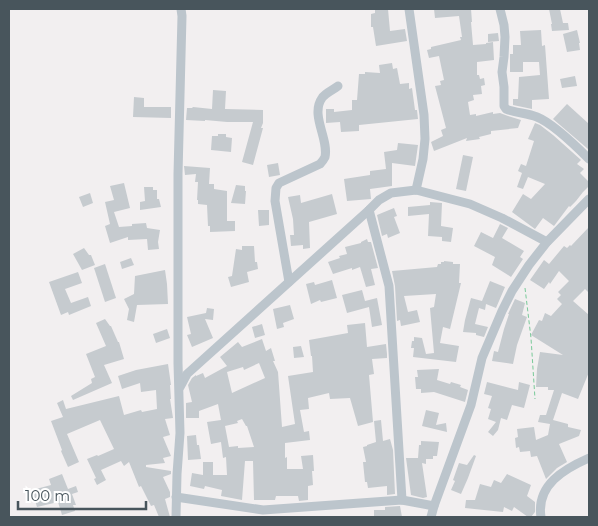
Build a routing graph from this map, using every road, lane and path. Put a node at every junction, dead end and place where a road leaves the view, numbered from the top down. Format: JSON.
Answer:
{"nodes":[{"id":1,"x":181,"y":9,"type":"edge"},
{"id":2,"x":409,"y":9,"type":"edge"},
{"id":3,"x":500,"y":9,"type":"edge"},
{"id":4,"x":338,"y":86,"type":"dead end"},
{"id":5,"x":589,"y":159,"type":"edge"},
{"id":6,"x":416,"y":190,"type":"junction"},
{"id":7,"x":589,"y":199,"type":"edge"},
{"id":8,"x":370,"y":210,"type":"junction"},
{"id":9,"x":547,"y":242,"type":"junction"},
{"id":10,"x":523,"y":275,"type":"junction"},
{"id":11,"x":289,"y":282,"type":"junction"},
{"id":12,"x":180,"y":387,"type":"junction"},
{"id":13,"x":535,"y":399,"type":"dead end"},
{"id":14,"x":589,"y":458,"type":"edge"},
{"id":15,"x":176,"y":497,"type":"junction"},
{"id":16,"x":402,"y":500,"type":"junction"},
{"id":17,"x":434,"y":506,"type":"junction"},
{"id":18,"x":176,"y":517,"type":"edge"},
{"id":19,"x":431,"y":517,"type":"edge"},
{"id":20,"x":542,"y":517,"type":"edge"}],
"edges":[{"from":1,"to":12,"type":"street"},
{"from":2,"to":6,"type":"street"},
{"from":3,"to":5,"type":"street"},
{"from":4,"to":11,"type":"street"},
{"from":6,"to":8,"type":"street"},
{"from":6,"to":9,"type":"street"},
{"from":7,"to":9,"type":"street"},
{"from":8,"to":11,"type":"street"},
{"from":8,"to":16,"type":"street"},
{"from":9,"to":10,"type":"street"},
{"from":10,"to":13,"type":"path"},
{"from":10,"to":17,"type":"street"},
{"from":11,"to":12,"type":"street"},
{"from":12,"to":15,"type":"street"},
{"from":14,"to":20,"type":"street"},
{"from":15,"to":16,"type":"street"},
{"from":15,"to":18,"type":"street"},
{"from":16,"to":17,"type":"street"},
{"from":17,"to":19,"type":"street"}]}
